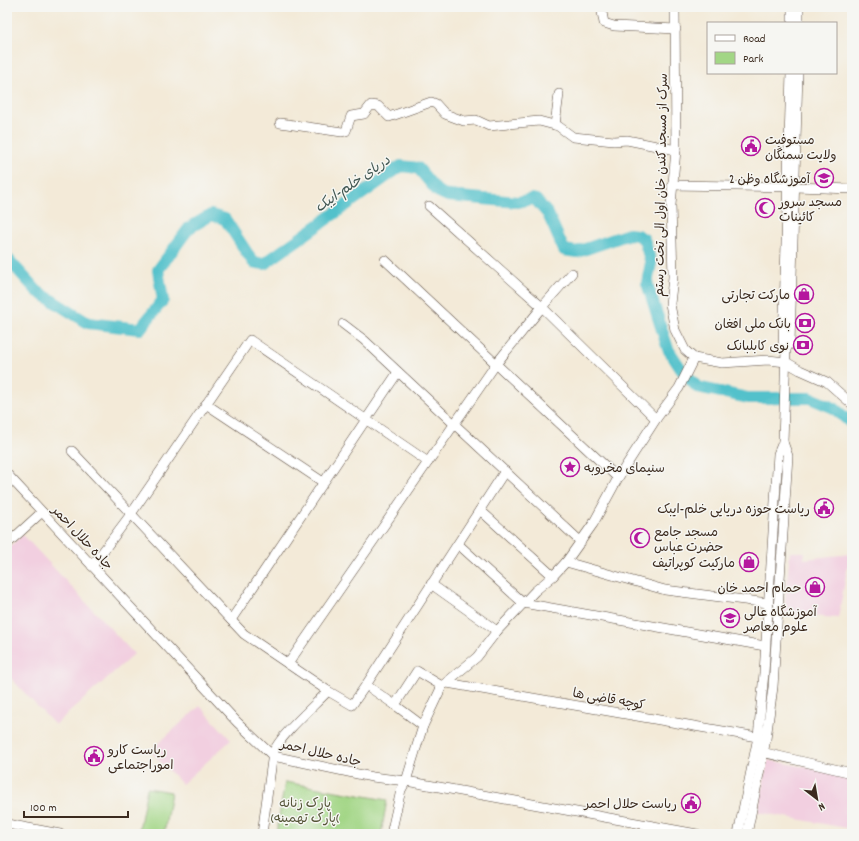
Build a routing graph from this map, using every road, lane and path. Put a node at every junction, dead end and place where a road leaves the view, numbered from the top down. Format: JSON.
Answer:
{"nodes":[{"id":1,"x":601,"y":7,"type":"edge"},
{"id":2,"x":675,"y":7,"type":"edge"},
{"id":3,"x":792,"y":7,"type":"edge"},
{"id":4,"x":799,"y":7,"type":"edge"},
{"id":5,"x":792,"y":22,"type":"edge"},
{"id":6,"x":799,"y":22,"type":"edge"},
{"id":7,"x":676,"y":30,"type":"junction"},
{"id":8,"x":791,"y":74,"type":"edge"},
{"id":9,"x":798,"y":74,"type":"edge"},
{"id":10,"x":559,"y":94,"type":"dead end"},
{"id":11,"x":280,"y":123,"type":"dead end"},
{"id":12,"x":555,"y":125,"type":"junction"},
{"id":13,"x":676,"y":150,"type":"junction"},
{"id":14,"x":672,"y":185,"type":"junction"},
{"id":15,"x":791,"y":187,"type":"junction"},
{"id":16,"x":852,"y":189,"type":"edge"},
{"id":17,"x":429,"y":206,"type":"dead end"},
{"id":18,"x":385,"y":260,"type":"dead end"},
{"id":19,"x":572,"y":273,"type":"dead end"},
{"id":20,"x":542,"y":307,"type":"junction"},
{"id":21,"x":343,"y":324,"type":"dead end"},
{"id":22,"x":692,"y":362,"type":"junction"},
{"id":23,"x":496,"y":364,"type":"junction"},
{"id":24,"x":786,"y":366,"type":"junction"},
{"id":25,"x":398,"y":372,"type":"junction"},
{"id":26,"x":206,"y":404,"type":"junction"},
{"id":27,"x":852,"y":404,"type":"edge"},
{"id":28,"x":656,"y":419,"type":"junction"},
{"id":29,"x":366,"y":420,"type":"junction"},
{"id":30,"x":454,"y":424,"type":"junction"},
{"id":31,"x":783,"y":442,"type":"junction"},
{"id":32,"x":72,"y":451,"type":"dead end"},
{"id":33,"x":428,"y":462,"type":"junction"},
{"id":34,"x":505,"y":471,"type":"junction"},
{"id":35,"x":7,"y":474,"type":"edge"},
{"id":36,"x":618,"y":478,"type":"junction"},
{"id":37,"x":324,"y":482,"type":"junction"},
{"id":38,"x":480,"y":510,"type":"junction"},
{"id":39,"x":42,"y":512,"type":"junction"},
{"id":40,"x":131,"y":514,"type":"junction"},
{"id":41,"x":581,"y":542,"type":"junction"},
{"id":42,"x":7,"y":544,"type":"edge"},
{"id":43,"x":458,"y":544,"type":"junction"},
{"id":44,"x":566,"y":562,"type":"junction"},
{"id":45,"x":92,"y":566,"type":"junction"},
{"id":46,"x":553,"y":576,"type":"junction"},
{"id":47,"x":431,"y":584,"type":"junction"},
{"id":48,"x":524,"y":603,"type":"junction"},
{"id":49,"x":768,"y":603,"type":"junction"},
{"id":50,"x":231,"y":620,"type":"junction"},
{"id":51,"x":498,"y":631,"type":"junction"},
{"id":52,"x":766,"y":646,"type":"junction"},
{"id":53,"x":288,"y":664,"type":"junction"},
{"id":54,"x":445,"y":684,"type":"junction"},
{"id":55,"x":366,"y":685,"type":"junction"},
{"id":56,"x":328,"y":691,"type":"junction"},
{"id":57,"x":395,"y":705,"type":"junction"},
{"id":58,"x":423,"y":726,"type":"junction"},
{"id":59,"x":762,"y":738,"type":"junction"},
{"id":60,"x":759,"y":751,"type":"junction"},
{"id":61,"x":273,"y":756,"type":"junction"},
{"id":62,"x":852,"y":773,"type":"edge"},
{"id":63,"x":406,"y":781,"type":"junction"},
{"id":64,"x":7,"y":824,"type":"edge"},
{"id":65,"x":60,"y":834,"type":"edge"},
{"id":66,"x":262,"y":834,"type":"edge"},
{"id":67,"x":391,"y":834,"type":"edge"},
{"id":68,"x":697,"y":834,"type":"edge"},
{"id":69,"x":738,"y":834,"type":"edge"},
{"id":70,"x":747,"y":834,"type":"edge"}],
"edges":[{"from":1,"to":7,"type":"street"},
{"from":2,"to":7,"type":"street","name":"سرک از مسجد کندن خان اول الی تخت رستم"},
{"from":3,"to":5,"type":"street"},
{"from":4,"to":6,"type":"street"},
{"from":7,"to":13,"type":"street","name":"سرک از مسجد کندن خان اول الی تخت رستم"},
{"from":8,"to":15,"type":"street"},
{"from":9,"to":15,"type":"street"},
{"from":10,"to":12,"type":"street"},
{"from":11,"to":12,"type":"street"},
{"from":12,"to":13,"type":"street"},
{"from":13,"to":14,"type":"street","name":"سرک از مسجد کندن خان اول الی تخت رستم"},
{"from":14,"to":15,"type":"street"},
{"from":14,"to":22,"type":"street","name":"سرک از مسجد کندن خان اول الی تخت رستم"},
{"from":15,"to":16,"type":"street"},
{"from":15,"to":24,"type":"street"},
{"from":17,"to":20,"type":"street"},
{"from":18,"to":23,"type":"street"},
{"from":19,"to":20,"type":"street"},
{"from":20,"to":23,"type":"street"},
{"from":20,"to":28,"type":"street"},
{"from":21,"to":25,"type":"street"},
{"from":22,"to":24,"type":"street"},
{"from":22,"to":28,"type":"street"},
{"from":23,"to":30,"type":"street"},
{"from":23,"to":36,"type":"street"},
{"from":24,"to":27,"type":"street"},
{"from":24,"to":31,"type":"street"},
{"from":25,"to":29,"type":"street"},
{"from":25,"to":30,"type":"street"},
{"from":26,"to":29,"type":"street"},
{"from":26,"to":37,"type":"street"},
{"from":26,"to":40,"type":"street"},
{"from":28,"to":36,"type":"street"},
{"from":29,"to":33,"type":"street"},
{"from":29,"to":37,"type":"street"},
{"from":30,"to":33,"type":"street"},
{"from":30,"to":34,"type":"street"},
{"from":31,"to":49,"type":"street"},
{"from":31,"to":59,"type":"street"},
{"from":32,"to":40,"type":"street"},
{"from":33,"to":53,"type":"street"},
{"from":34,"to":38,"type":"street"},
{"from":34,"to":41,"type":"street"},
{"from":35,"to":39,"type":"street","name":"جاده حلال احمر"},
{"from":36,"to":41,"type":"street"},
{"from":37,"to":50,"type":"street"},
{"from":38,"to":43,"type":"street"},
{"from":38,"to":46,"type":"street"},
{"from":39,"to":42,"type":"street"},
{"from":39,"to":45,"type":"street","name":"جاده حلال احمر"},
{"from":40,"to":45,"type":"street"},
{"from":40,"to":50,"type":"street"},
{"from":41,"to":44,"type":"street"},
{"from":43,"to":47,"type":"street"},
{"from":43,"to":48,"type":"street"},
{"from":44,"to":46,"type":"street"},
{"from":44,"to":49,"type":"street"},
{"from":45,"to":61,"type":"street","name":"جاده حلال احمر"},
{"from":46,"to":48,"type":"street"},
{"from":47,"to":51,"type":"street"},
{"from":47,"to":55,"type":"street"},
{"from":48,"to":51,"type":"street"},
{"from":48,"to":52,"type":"street"},
{"from":49,"to":52,"type":"street"},
{"from":50,"to":53,"type":"street"},
{"from":51,"to":54,"type":"street"},
{"from":52,"to":59,"type":"street"},
{"from":53,"to":56,"type":"street"},
{"from":54,"to":57,"type":"street"},
{"from":54,"to":58,"type":"street"},
{"from":54,"to":59,"type":"street","name":"کوچه قاضی ها"},
{"from":55,"to":56,"type":"street"},
{"from":55,"to":57,"type":"street"},
{"from":56,"to":61,"type":"street"},
{"from":57,"to":58,"type":"street"},
{"from":58,"to":63,"type":"street"},
{"from":59,"to":60,"type":"street"},
{"from":60,"to":62,"type":"street"},
{"from":60,"to":69,"type":"street"},
{"from":60,"to":70,"type":"street"},
{"from":61,"to":63,"type":"street","name":"جاده حلال احمر"},
{"from":61,"to":66,"type":"street"},
{"from":63,"to":67,"type":"street"},
{"from":63,"to":68,"type":"street","name":"جاده حلال احمر"},
{"from":64,"to":65,"type":"street"}]}
